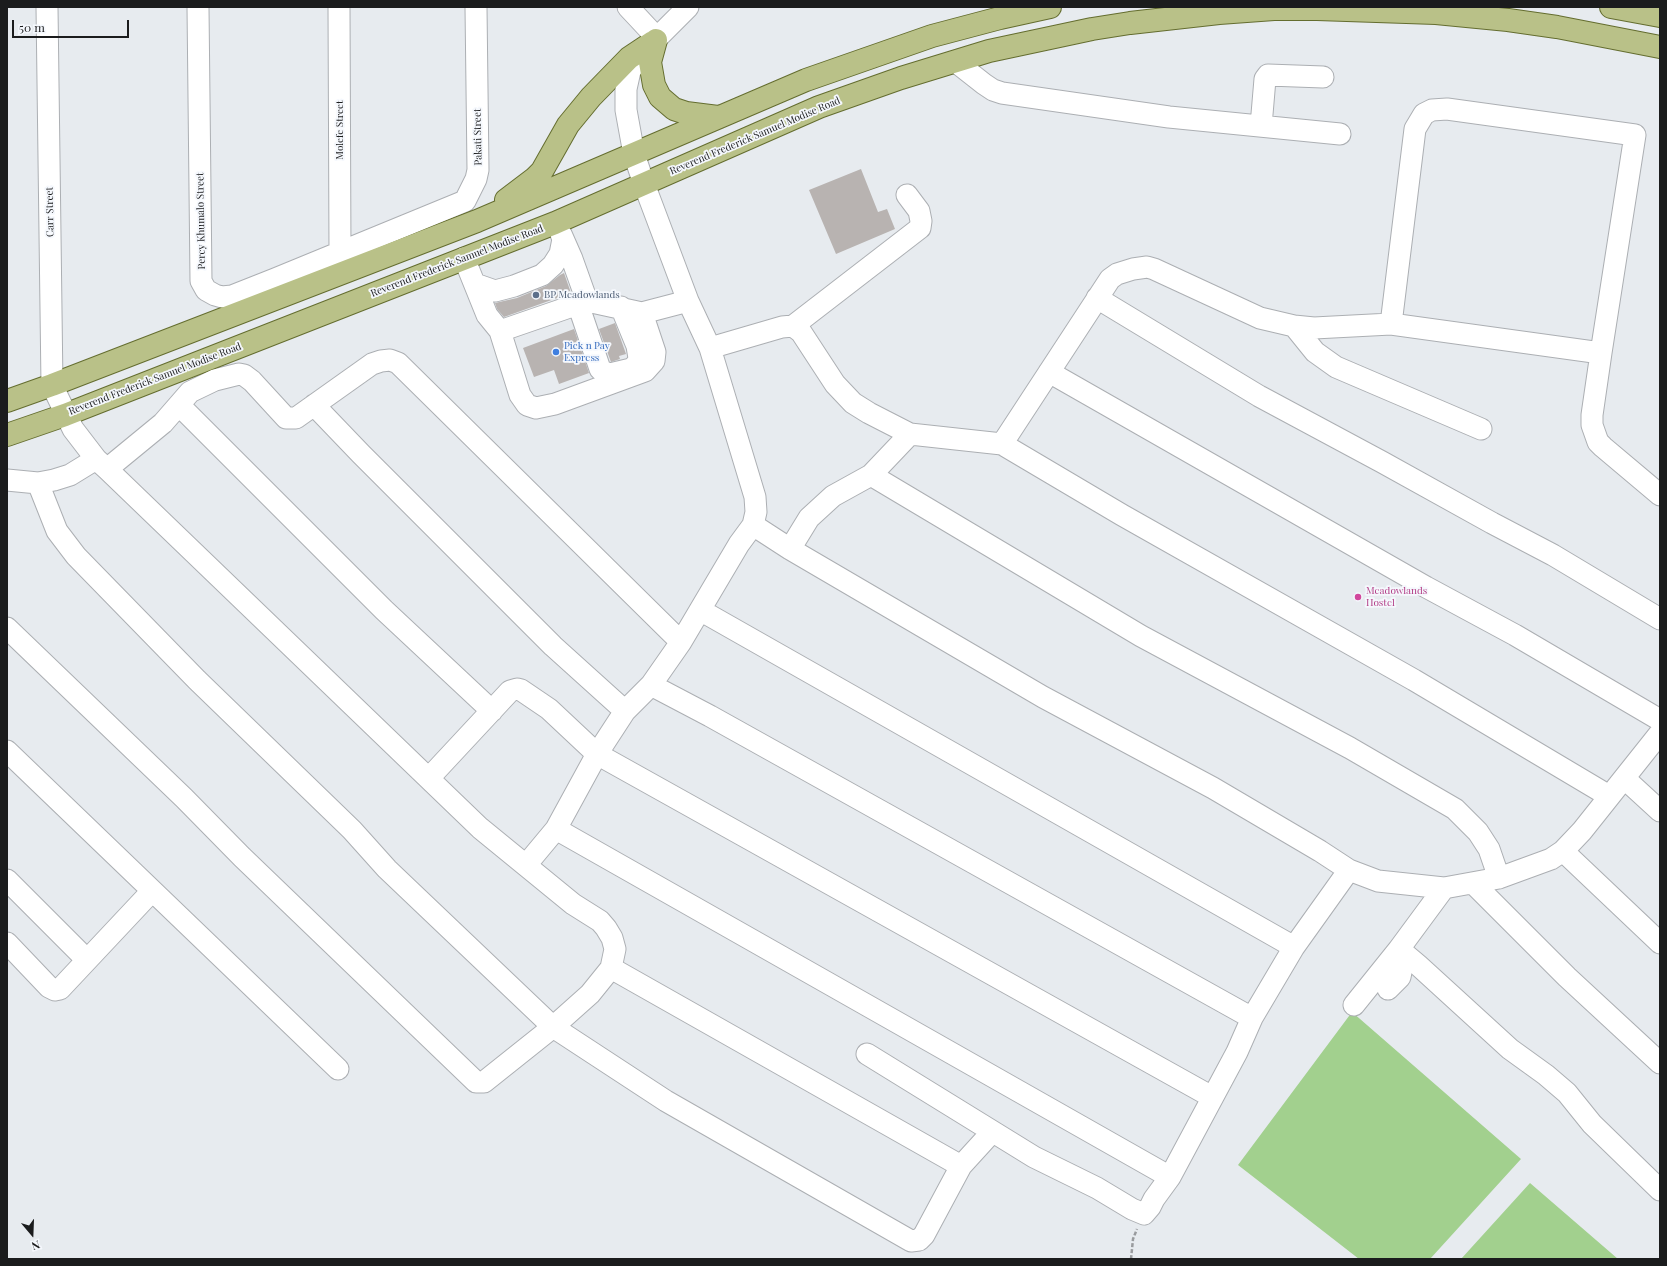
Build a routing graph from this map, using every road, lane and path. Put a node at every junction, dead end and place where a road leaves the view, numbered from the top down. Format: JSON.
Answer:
{"nodes":[{"id":1,"x":47,"y":7,"type":"edge"},
{"id":2,"x":198,"y":7,"type":"edge"},
{"id":3,"x":339,"y":7,"type":"edge"},
{"id":4,"x":476,"y":7,"type":"edge"},
{"id":5,"x":628,"y":7,"type":"edge"},
{"id":6,"x":688,"y":7,"type":"edge"},
{"id":7,"x":1050,"y":7,"type":"edge"},
{"id":8,"x":1611,"y":7,"type":"edge"},
{"id":9,"x":1660,"y":16,"type":"edge"},
{"id":10,"x":655,"y":40,"type":"junction"},
{"id":11,"x":1660,"y":47,"type":"edge"},
{"id":12,"x":956,"y":62,"type":"junction"},
{"id":13,"x":1323,"y":77,"type":"dead end"},
{"id":14,"x":718,"y":117,"type":"junction"},
{"id":15,"x":1261,"y":126,"type":"junction"},
{"id":16,"x":1340,"y":134,"type":"dead end"},
{"id":17,"x":634,"y":154,"type":"junction"},
{"id":18,"x":644,"y":184,"type":"junction"},
{"id":19,"x":906,"y":195,"type":"dead end"},
{"id":20,"x":477,"y":221,"type":"junction"},
{"id":21,"x":559,"y":231,"type":"junction"},
{"id":22,"x":340,"y":253,"type":"junction"},
{"id":23,"x":464,"y":258,"type":"junction"},
{"id":24,"x":475,"y":284,"type":"junction"},
{"id":25,"x":1097,"y":298,"type":"junction"},
{"id":26,"x":688,"y":301,"type":"junction"},
{"id":27,"x":582,"y":303,"type":"junction"},
{"id":28,"x":621,"y":308,"type":"junction"},
{"id":29,"x":642,"y":313,"type":"junction"},
{"id":30,"x":1391,"y":324,"type":"junction"},
{"id":31,"x":793,"y":326,"type":"junction"},
{"id":32,"x":1294,"y":326,"type":"junction"},
{"id":33,"x":500,"y":331,"type":"junction"},
{"id":34,"x":710,"y":348,"type":"junction"},
{"id":35,"x":1601,"y":353,"type":"junction"},
{"id":36,"x":1049,"y":372,"type":"junction"},
{"id":37,"x":52,"y":385,"type":"junction"},
{"id":38,"x":7,"y":401,"type":"edge"},
{"id":39,"x":179,"y":405,"type":"junction"},
{"id":40,"x":314,"y":405,"type":"junction"},
{"id":41,"x":65,"y":415,"type":"junction"},
{"id":42,"x":1481,"y":429,"type":"dead end"},
{"id":43,"x":910,"y":434,"type":"junction"},
{"id":44,"x":7,"y":435,"type":"edge"},
{"id":45,"x":1002,"y":444,"type":"junction"},
{"id":46,"x":102,"y":464,"type":"junction"},
{"id":47,"x":871,"y":475,"type":"junction"},
{"id":48,"x":7,"y":480,"type":"edge"},
{"id":49,"x":38,"y":483,"type":"junction"},
{"id":50,"x":1660,"y":495,"type":"edge"},
{"id":51,"x":753,"y":525,"type":"junction"},
{"id":52,"x":790,"y":550,"type":"junction"},
{"id":53,"x":700,"y":610,"type":"junction"},
{"id":54,"x":1660,"y":619,"type":"edge"},
{"id":55,"x":7,"y":628,"type":"edge"},
{"id":56,"x":682,"y":642,"type":"junction"},
{"id":57,"x":651,"y":686,"type":"junction"},
{"id":58,"x":492,"y":711,"type":"junction"},
{"id":59,"x":625,"y":711,"type":"junction"},
{"id":60,"x":1660,"y":720,"type":"edge"},
{"id":61,"x":1660,"y":733,"type":"edge"},
{"id":62,"x":7,"y":750,"type":"edge"},
{"id":63,"x":597,"y":754,"type":"junction"},
{"id":64,"x":429,"y":778,"type":"junction"},
{"id":65,"x":1624,"y":778,"type":"junction"},
{"id":66,"x":1609,"y":796,"type":"junction"},
{"id":67,"x":1660,"y":811,"type":"edge"},
{"id":68,"x":556,"y":829,"type":"junction"},
{"id":69,"x":1563,"y":852,"type":"junction"},
{"id":70,"x":526,"y":865,"type":"junction"},
{"id":71,"x":1349,"y":870,"type":"junction"},
{"id":72,"x":1500,"y":878,"type":"junction"},
{"id":73,"x":7,"y":880,"type":"edge"},
{"id":74,"x":1473,"y":883,"type":"junction"},
{"id":75,"x":1444,"y":888,"type":"junction"},
{"id":76,"x":152,"y":891,"type":"junction"},
{"id":77,"x":7,"y":943,"type":"edge"},
{"id":78,"x":1660,"y":944,"type":"edge"},
{"id":79,"x":1294,"y":947,"type":"junction"},
{"id":80,"x":1395,"y":954,"type":"junction"},
{"id":81,"x":87,"y":960,"type":"junction"},
{"id":82,"x":611,"y":968,"type":"junction"},
{"id":83,"x":1388,"y":989,"type":"dead end"},
{"id":84,"x":1354,"y":1005,"type":"dead end"},
{"id":85,"x":1252,"y":1018,"type":"junction"},
{"id":86,"x":553,"y":1027,"type":"junction"},
{"id":87,"x":867,"y":1054,"type":"dead end"},
{"id":88,"x":1660,"y":1063,"type":"edge"},
{"id":89,"x":338,"y":1069,"type":"dead end"},
{"id":90,"x":1212,"y":1097,"type":"junction"},
{"id":91,"x":992,"y":1132,"type":"junction"},
{"id":92,"x":961,"y":1166,"type":"junction"},
{"id":93,"x":1170,"y":1177,"type":"junction"},
{"id":94,"x":1660,"y":1190,"type":"edge"},
{"id":95,"x":1144,"y":1214,"type":"junction"},
{"id":96,"x":1131,"y":1259,"type":"edge"}],
"edges":[{"from":1,"to":37,"type":"street","name":"Carr Street"},
{"from":2,"to":22,"type":"street","name":"Percy Khumalo Street"},
{"from":3,"to":22,"type":"street","name":"Molefe Street"},
{"from":4,"to":22,"type":"street","name":"Pakati Street"},
{"from":5,"to":10,"type":"street"},
{"from":6,"to":10,"type":"street"},
{"from":7,"to":14,"type":"main road"},
{"from":8,"to":9,"type":"main road"},
{"from":10,"to":14,"type":"main road"},
{"from":10,"to":17,"type":"street"},
{"from":10,"to":20,"type":"main road"},
{"from":11,"to":12,"type":"main road","name":"Reverend Frederick Samuel Modise Road"},
{"from":12,"to":15,"type":"street"},
{"from":12,"to":18,"type":"main road","name":"Reverend Frederick Samuel Modise Road"},
{"from":13,"to":15,"type":"street"},
{"from":14,"to":17,"type":"main road"},
{"from":15,"to":16,"type":"street"},
{"from":17,"to":18,"type":"street"},
{"from":17,"to":20,"type":"main road"},
{"from":18,"to":21,"type":"main road","name":"Reverend Frederick Samuel Modise Road"},
{"from":18,"to":26,"type":"street"},
{"from":19,"to":31,"type":"street"},
{"from":20,"to":37,"type":"main road"},
{"from":21,"to":23,"type":"main road","name":"Reverend Frederick Samuel Modise Road"},
{"from":21,"to":24,"type":"street"},
{"from":21,"to":27,"type":"street"},
{"from":23,"to":24,"type":"street"},
{"from":23,"to":41,"type":"main road","name":"Reverend Frederick Samuel Modise Road"},
{"from":24,"to":33,"type":"street"},
{"from":25,"to":32,"type":"street"},
{"from":25,"to":36,"type":"street"},
{"from":25,"to":54,"type":"street"},
{"from":26,"to":29,"type":"street"},
{"from":26,"to":34,"type":"street"},
{"from":27,"to":28,"type":"street"},
{"from":27,"to":28,"type":"street"},
{"from":27,"to":33,"type":"street"},
{"from":28,"to":29,"type":"street"},
{"from":29,"to":33,"type":"street"},
{"from":30,"to":32,"type":"street"},
{"from":30,"to":35,"type":"street"},
{"from":30,"to":35,"type":"street"},
{"from":31,"to":34,"type":"street"},
{"from":31,"to":43,"type":"street"},
{"from":32,"to":42,"type":"street"},
{"from":34,"to":51,"type":"street"},
{"from":35,"to":50,"type":"street"},
{"from":36,"to":45,"type":"street"},
{"from":36,"to":60,"type":"street"},
{"from":37,"to":38,"type":"main road"},
{"from":37,"to":41,"type":"street","name":"Carr Street"},
{"from":39,"to":40,"type":"street"},
{"from":39,"to":46,"type":"street"},
{"from":39,"to":58,"type":"street"},
{"from":40,"to":56,"type":"street"},
{"from":40,"to":59,"type":"street"},
{"from":41,"to":44,"type":"main road","name":"Reverend Frederick Samuel Modise Road"},
{"from":41,"to":46,"type":"street","name":"Carr Street"},
{"from":43,"to":45,"type":"street"},
{"from":43,"to":47,"type":"street"},
{"from":45,"to":66,"type":"street"},
{"from":46,"to":49,"type":"street"},
{"from":46,"to":64,"type":"street","name":"Carr Street"},
{"from":47,"to":52,"type":"street"},
{"from":47,"to":72,"type":"street"},
{"from":48,"to":49,"type":"street"},
{"from":49,"to":86,"type":"street"},
{"from":51,"to":52,"type":"street"},
{"from":51,"to":53,"type":"street"},
{"from":52,"to":71,"type":"street"},
{"from":53,"to":56,"type":"street"},
{"from":53,"to":79,"type":"street"},
{"from":55,"to":86,"type":"street"},
{"from":56,"to":57,"type":"street"},
{"from":57,"to":59,"type":"street"},
{"from":57,"to":85,"type":"street"},
{"from":58,"to":63,"type":"street"},
{"from":58,"to":64,"type":"street"},
{"from":59,"to":63,"type":"street"},
{"from":61,"to":65,"type":"street"},
{"from":62,"to":76,"type":"street"},
{"from":63,"to":68,"type":"street"},
{"from":63,"to":90,"type":"street"},
{"from":64,"to":70,"type":"street","name":"Carr Street"},
{"from":65,"to":66,"type":"street"},
{"from":65,"to":67,"type":"street"},
{"from":66,"to":69,"type":"street"},
{"from":68,"to":70,"type":"street"},
{"from":68,"to":93,"type":"street"},
{"from":69,"to":72,"type":"street"},
{"from":69,"to":78,"type":"street"},
{"from":70,"to":82,"type":"street","name":"Carr Street"},
{"from":71,"to":75,"type":"street"},
{"from":71,"to":79,"type":"street"},
{"from":72,"to":74,"type":"street"},
{"from":73,"to":81,"type":"street"},
{"from":74,"to":75,"type":"street"},
{"from":74,"to":88,"type":"street"},
{"from":75,"to":80,"type":"street"},
{"from":76,"to":81,"type":"street"},
{"from":76,"to":89,"type":"street"},
{"from":77,"to":81,"type":"street"},
{"from":79,"to":85,"type":"street"},
{"from":80,"to":83,"type":"street"},
{"from":80,"to":84,"type":"street"},
{"from":80,"to":94,"type":"street"},
{"from":82,"to":86,"type":"street"},
{"from":82,"to":92,"type":"street"},
{"from":85,"to":90,"type":"street"},
{"from":86,"to":92,"type":"street"},
{"from":87,"to":91,"type":"street"},
{"from":90,"to":93,"type":"street"},
{"from":91,"to":92,"type":"street"},
{"from":91,"to":95,"type":"street"},
{"from":93,"to":95,"type":"street"},
{"from":95,"to":96,"type":"path"}]}
